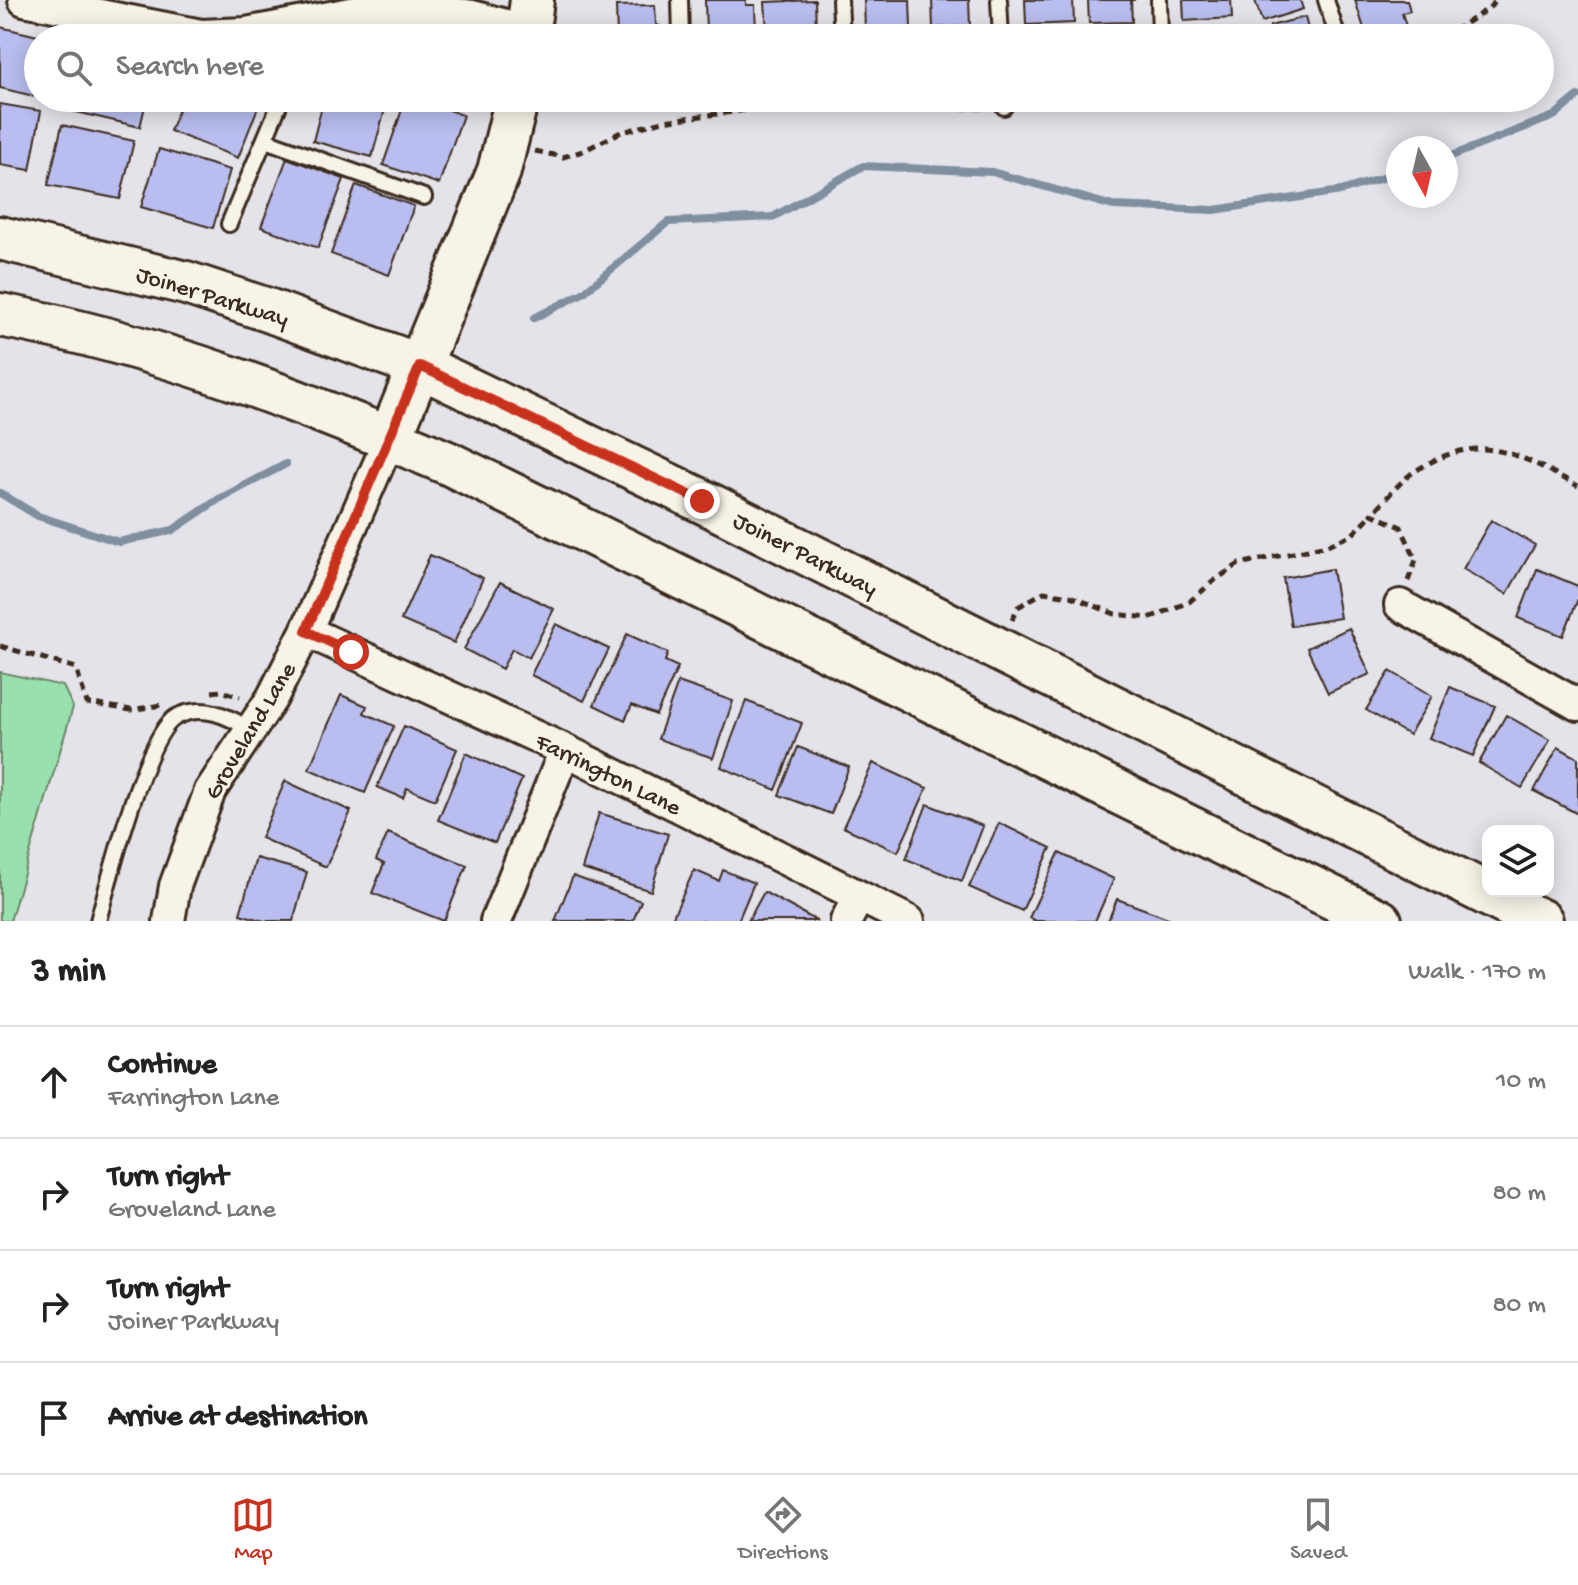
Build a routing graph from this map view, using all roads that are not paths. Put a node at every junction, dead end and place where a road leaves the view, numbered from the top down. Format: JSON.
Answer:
{"nodes":[{"id":1,"x":24,"y":0,"type":"edge"},
{"id":2,"x":680,"y":0,"type":"edge"},
{"id":3,"x":840,"y":0,"type":"edge"},
{"id":4,"x":999,"y":0,"type":"edge"},
{"id":5,"x":1159,"y":0,"type":"edge"},
{"id":6,"x":1326,"y":0,"type":"edge"},
{"id":7,"x":296,"y":20,"type":"edge"},
{"id":8,"x":529,"y":23,"type":"edge"},
{"id":9,"x":145,"y":24,"type":"edge"},
{"id":10,"x":681,"y":24,"type":"edge"},
{"id":11,"x":841,"y":24,"type":"edge"},
{"id":12,"x":1000,"y":24,"type":"edge"},
{"id":13,"x":1160,"y":24,"type":"edge"},
{"id":14,"x":1334,"y":24,"type":"edge"},
{"id":15,"x":276,"y":112,"type":"edge"},
{"id":16,"x":514,"y":112,"type":"edge"},
{"id":17,"x":265,"y":140,"type":"junction"},
{"id":18,"x":424,"y":197,"type":"dead end"},
{"id":19,"x":229,"y":224,"type":"dead end"},
{"id":20,"x":0,"y":238,"type":"edge"},
{"id":21,"x":0,"y":315,"type":"edge"},
{"id":22,"x":420,"y":366,"type":"junction"},
{"id":23,"x":390,"y":438,"type":"junction"},
{"id":24,"x":1400,"y":605,"type":"road end"},
{"id":25,"x":306,"y":631,"type":"junction"},
{"id":26,"x":1578,"y":705,"type":"edge"},
{"id":27,"x":251,"y":730,"type":"junction"},
{"id":28,"x":565,"y":750,"type":"junction"},
{"id":29,"x":852,"y":908,"type":"edge"},
{"id":30,"x":98,"y":921,"type":"edge"},
{"id":31,"x":169,"y":921,"type":"edge"},
{"id":32,"x":496,"y":921,"type":"edge"},
{"id":33,"x":909,"y":921,"type":"edge"},
{"id":34,"x":1380,"y":921,"type":"edge"},
{"id":35,"x":1541,"y":921,"type":"edge"}],
"edges":[{"from":1,"to":9,"type":"street"},
{"from":2,"to":10,"type":"lane"},
{"from":3,"to":11,"type":"lane"},
{"from":4,"to":12,"type":"lane"},
{"from":5,"to":13,"type":"lane"},
{"from":6,"to":14,"type":"lane"},
{"from":7,"to":8,"type":"street"},
{"from":15,"to":17,"type":"lane"},
{"from":16,"to":22,"type":"main road","name":"Groveland Lane"},
{"from":17,"to":18,"type":"lane"},
{"from":17,"to":19,"type":"lane"},
{"from":20,"to":22,"type":"main road","name":"Joiner Parkway"},
{"from":21,"to":23,"type":"main road"},
{"from":22,"to":23,"type":"main road","name":"Groveland Lane"},
{"from":22,"to":35,"type":"main road","name":"Joiner Parkway"},
{"from":23,"to":25,"type":"street","name":"Groveland Lane"},
{"from":23,"to":34,"type":"main road"},
{"from":24,"to":26,"type":"street"},
{"from":25,"to":27,"type":"street","name":"Groveland Lane"},
{"from":25,"to":28,"type":"street","name":"Farrington Lane"},
{"from":27,"to":30,"type":"lane"},
{"from":27,"to":31,"type":"street","name":"Groveland Lane"},
{"from":28,"to":29,"type":"street","name":"Farrington Lane"},
{"from":28,"to":32,"type":"street"},
{"from":29,"to":33,"type":"street","name":"Farrington Lane"}]}
